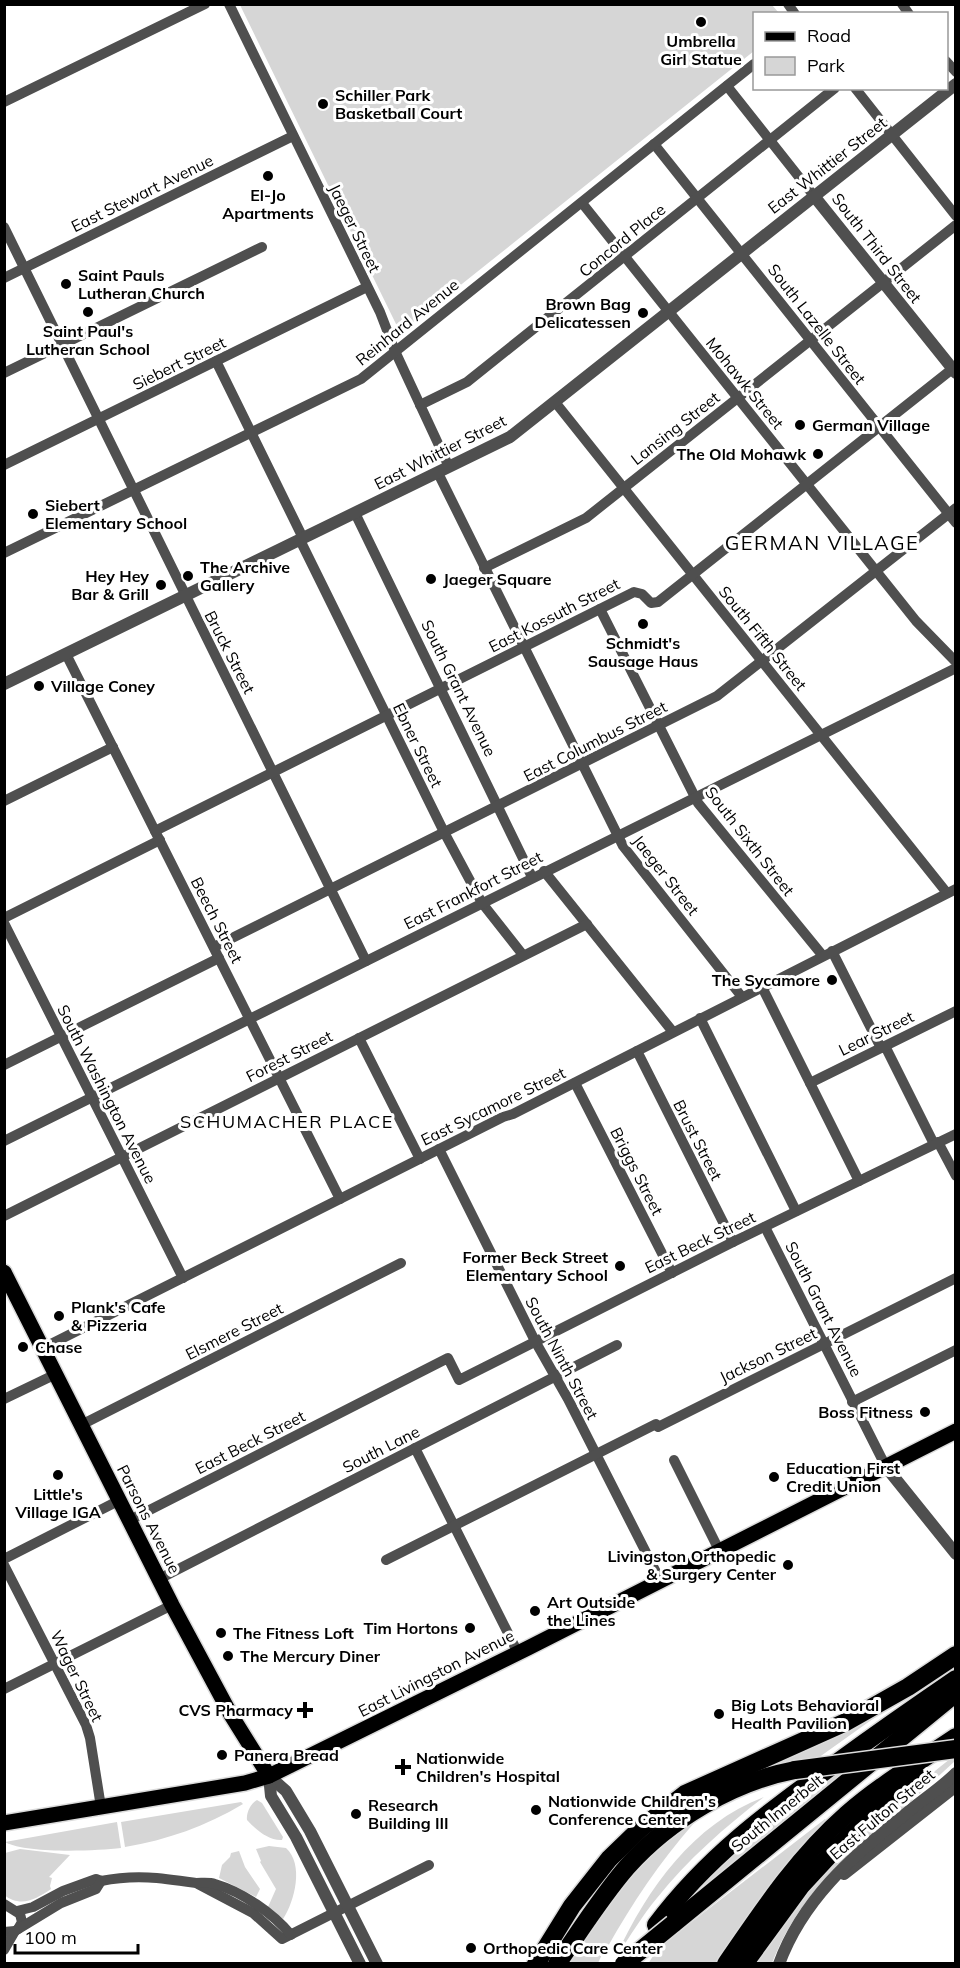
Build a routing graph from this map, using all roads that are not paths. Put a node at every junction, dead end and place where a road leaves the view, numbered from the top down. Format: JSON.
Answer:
{"nodes":[{"id":1,"x":205,"y":4,"type":"edge"},
{"id":2,"x":229,"y":4,"type":"edge"},
{"id":3,"x":753,"y":65,"type":"edge"},
{"id":4,"x":956,"y":84,"type":"edge"},
{"id":5,"x":727,"y":86,"type":"junction"},
{"id":6,"x":834,"y":90,"type":"edge"},
{"id":7,"x":857,"y":90,"type":"edge"},
{"id":8,"x":4,"y":102,"type":"edge"},
{"id":9,"x":891,"y":135,"type":"junction"},
{"id":10,"x":293,"y":136,"type":"junction"},
{"id":11,"x":770,"y":141,"type":"junction"},
{"id":12,"x":654,"y":144,"type":"junction"},
{"id":13,"x":814,"y":196,"type":"junction"},
{"id":14,"x":698,"y":199,"type":"junction"},
{"id":15,"x":582,"y":203,"type":"junction"},
{"id":16,"x":956,"y":216,"type":"edge"},
{"id":17,"x":956,"y":225,"type":"edge"},
{"id":18,"x":4,"y":227,"type":"edge"},
{"id":19,"x":262,"y":247,"type":"dead end"},
{"id":20,"x":742,"y":254,"type":"junction"},
{"id":21,"x":625,"y":257,"type":"junction"},
{"id":22,"x":24,"y":268,"type":"junction"},
{"id":23,"x":4,"y":278,"type":"edge"},
{"id":24,"x":883,"y":282,"type":"junction"},
{"id":25,"x":367,"y":287,"type":"junction"},
{"id":26,"x":669,"y":311,"type":"junction"},
{"id":27,"x":810,"y":340,"type":"junction"},
{"id":28,"x":62,"y":345,"type":"junction"},
{"id":29,"x":395,"y":351,"type":"junction"},
{"id":30,"x":216,"y":361,"type":"junction"},
{"id":31,"x":954,"y":370,"type":"edge"},
{"id":32,"x":4,"y":373,"type":"edge"},
{"id":33,"x":738,"y":398,"type":"junction"},
{"id":34,"x":555,"y":402,"type":"junction"},
{"id":35,"x":420,"y":405,"type":"junction"},
{"id":36,"x":98,"y":419,"type":"junction"},
{"id":37,"x":879,"y":427,"type":"junction"},
{"id":38,"x":251,"y":432,"type":"junction"},
{"id":39,"x":4,"y":465,"type":"edge"},
{"id":40,"x":443,"y":470,"type":"junction"},
{"id":41,"x":807,"y":484,"type":"junction"},
{"id":42,"x":623,"y":488,"type":"junction"},
{"id":43,"x":133,"y":490,"type":"junction"},
{"id":44,"x":355,"y":513,"type":"junction"},
{"id":45,"x":953,"y":515,"type":"edge"},
{"id":46,"x":302,"y":539,"type":"junction"},
{"id":47,"x":4,"y":553,"type":"edge"},
{"id":48,"x":484,"y":568,"type":"junction"},
{"id":49,"x":877,"y":571,"type":"junction"},
{"id":50,"x":693,"y":575,"type":"junction"},
{"id":51,"x":185,"y":596,"type":"junction"},
{"id":52,"x":600,"y":609,"type":"junction"},
{"id":53,"x":523,"y":647,"type":"junction"},
{"id":54,"x":66,"y":654,"type":"junction"},
{"id":55,"x":954,"y":657,"type":"edge"},
{"id":56,"x":762,"y":662,"type":"junction"},
{"id":57,"x":956,"y":668,"type":"edge"},
{"id":58,"x":4,"y":684,"type":"edge"},
{"id":59,"x":441,"y":688,"type":"junction"},
{"id":60,"x":387,"y":716,"type":"junction"},
{"id":61,"x":658,"y":725,"type":"junction"},
{"id":62,"x":820,"y":735,"type":"junction"},
{"id":63,"x":113,"y":747,"type":"junction"},
{"id":64,"x":581,"y":764,"type":"junction"},
{"id":65,"x":272,"y":772,"type":"junction"},
{"id":66,"x":694,"y":797,"type":"junction"},
{"id":67,"x":4,"y":801,"type":"edge"},
{"id":68,"x":497,"y":806,"type":"junction"},
{"id":69,"x":444,"y":832,"type":"junction"},
{"id":70,"x":617,"y":835,"type":"junction"},
{"id":71,"x":157,"y":836,"type":"junction"},
{"id":72,"x":544,"y":872,"type":"junction"},
{"id":73,"x":532,"y":877,"type":"junction"},
{"id":74,"x":330,"y":890,"type":"junction"},
{"id":75,"x":951,"y":891,"type":"edge"},
{"id":76,"x":482,"y":903,"type":"junction"},
{"id":77,"x":4,"y":918,"type":"edge"},
{"id":78,"x":4,"y":923,"type":"edge"},
{"id":79,"x":587,"y":924,"type":"junction"},
{"id":80,"x":214,"y":947,"type":"junction"},
{"id":81,"x":827,"y":953,"type":"junction"},
{"id":82,"x":524,"y":955,"type":"junction"},
{"id":83,"x":219,"y":958,"type":"junction"},
{"id":84,"x":366,"y":961,"type":"junction"},
{"id":85,"x":762,"y":987,"type":"junction"},
{"id":86,"x":742,"y":997,"type":"junction"},
{"id":87,"x":956,"y":1011,"type":"edge"},
{"id":88,"x":250,"y":1018,"type":"junction"},
{"id":89,"x":700,"y":1018,"type":"junction"},
{"id":90,"x":673,"y":1032,"type":"junction"},
{"id":91,"x":62,"y":1037,"type":"junction"},
{"id":92,"x":359,"y":1038,"type":"junction"},
{"id":93,"x":883,"y":1047,"type":"junction"},
{"id":94,"x":637,"y":1051,"type":"junction"},
{"id":95,"x":4,"y":1065,"type":"edge"},
{"id":96,"x":279,"y":1078,"type":"junction"},
{"id":97,"x":575,"y":1083,"type":"junction"},
{"id":98,"x":810,"y":1083,"type":"junction"},
{"id":99,"x":92,"y":1097,"type":"junction"},
{"id":100,"x":956,"y":1134,"type":"edge"},
{"id":101,"x":4,"y":1141,"type":"edge"},
{"id":102,"x":936,"y":1143,"type":"junction"},
{"id":103,"x":439,"y":1149,"type":"junction"},
{"id":104,"x":122,"y":1157,"type":"junction"},
{"id":105,"x":420,"y":1159,"type":"junction"},
{"id":106,"x":956,"y":1176,"type":"edge"},
{"id":107,"x":859,"y":1181,"type":"junction"},
{"id":108,"x":340,"y":1199,"type":"junction"},
{"id":109,"x":796,"y":1211,"type":"junction"},
{"id":110,"x":4,"y":1216,"type":"edge"},
{"id":111,"x":765,"y":1227,"type":"junction"},
{"id":112,"x":733,"y":1242,"type":"junction"},
{"id":113,"x":401,"y":1263,"type":"dead end"},
{"id":114,"x":4,"y":1272,"type":"edge"},
{"id":115,"x":672,"y":1273,"type":"junction"},
{"id":116,"x":183,"y":1278,"type":"junction"},
{"id":117,"x":956,"y":1278,"type":"edge"},
{"id":118,"x":535,"y":1341,"type":"junction"},
{"id":119,"x":617,"y":1345,"type":"dead end"},
{"id":120,"x":823,"y":1345,"type":"junction"},
{"id":121,"x":43,"y":1348,"type":"junction"},
{"id":122,"x":956,"y":1350,"type":"edge"},
{"id":123,"x":56,"y":1374,"type":"junction"},
{"id":124,"x":555,"y":1377,"type":"junction"},
{"id":125,"x":4,"y":1399,"type":"edge"},
{"id":126,"x":852,"y":1402,"type":"junction"},
{"id":127,"x":81,"y":1425,"type":"junction"},
{"id":128,"x":956,"y":1431,"type":"edge"},
{"id":129,"x":415,"y":1448,"type":"junction"},
{"id":130,"x":596,"y":1455,"type":"junction"},
{"id":131,"x":674,"y":1460,"type":"dead end"},
{"id":132,"x":886,"y":1467,"type":"junction"},
{"id":133,"x":120,"y":1500,"type":"junction"},
{"id":134,"x":130,"y":1520,"type":"junction"},
{"id":135,"x":454,"y":1526,"type":"junction"},
{"id":136,"x":719,"y":1550,"type":"junction"},
{"id":137,"x":956,"y":1554,"type":"edge"},
{"id":138,"x":4,"y":1559,"type":"edge"},
{"id":139,"x":386,"y":1560,"type":"dead end"},
{"id":140,"x":4,"y":1564,"type":"edge"},
{"id":141,"x":159,"y":1579,"type":"junction"},
{"id":142,"x":660,"y":1580,"type":"junction"},
{"id":143,"x":172,"y":1605,"type":"junction"},
{"id":144,"x":518,"y":1653,"type":"junction"},
{"id":145,"x":956,"y":1655,"type":"edge"},
{"id":146,"x":55,"y":1664,"type":"junction"},
{"id":147,"x":956,"y":1679,"type":"edge"},
{"id":148,"x":4,"y":1689,"type":"edge"},
{"id":149,"x":956,"y":1693,"type":"edge"},
{"id":150,"x":956,"y":1737,"type":"edge"},
{"id":151,"x":956,"y":1749,"type":"edge"},
{"id":152,"x":956,"y":1773,"type":"edge"},
{"id":153,"x":269,"y":1776,"type":"junction"},
{"id":154,"x":956,"y":1786,"type":"edge"},
{"id":155,"x":100,"y":1807,"type":"junction"},
{"id":156,"x":4,"y":1823,"type":"edge"},
{"id":157,"x":429,"y":1865,"type":"dead end"},
{"id":158,"x":100,"y":1881,"type":"junction"},
{"id":159,"x":830,"y":1881,"type":"junction"},
{"id":160,"x":349,"y":1906,"type":"junction"},
{"id":161,"x":10,"y":1908,"type":"edge"},
{"id":162,"x":334,"y":1913,"type":"junction"},
{"id":163,"x":664,"y":1925,"type":"junction"},
{"id":164,"x":13,"y":1931,"type":"edge"},
{"id":165,"x":4,"y":1950,"type":"edge"},
{"id":166,"x":360,"y":1964,"type":"edge"},
{"id":167,"x":377,"y":1964,"type":"edge"},
{"id":168,"x":536,"y":1964,"type":"edge"},
{"id":169,"x":557,"y":1964,"type":"edge"},
{"id":170,"x":624,"y":1964,"type":"edge"},
{"id":171,"x":726,"y":1964,"type":"edge"},
{"id":172,"x":744,"y":1964,"type":"edge"},
{"id":173,"x":779,"y":1964,"type":"edge"}],
"edges":[{"from":1,"to":8,"type":"street"},
{"from":2,"to":10,"type":"street","name":"Jaeger Street"},
{"from":3,"to":5,"type":"street","name":"Reinhard Avenue"},
{"from":4,"to":9,"type":"street","name":"East Whittier Street"},
{"from":5,"to":11,"type":"street","name":"South Third Street"},
{"from":5,"to":12,"type":"street","name":"Reinhard Avenue"},
{"from":6,"to":11,"type":"street","name":"Concord Place"},
{"from":7,"to":9,"type":"street"},
{"from":9,"to":13,"type":"street","name":"East Whittier Street"},
{"from":9,"to":16,"type":"street"},
{"from":10,"to":22,"type":"street","name":"East Stewart Avenue"},
{"from":10,"to":25,"type":"street","name":"Jaeger Street"},
{"from":11,"to":13,"type":"street","name":"South Third Street"},
{"from":11,"to":14,"type":"street","name":"Concord Place"},
{"from":12,"to":14,"type":"street","name":"South Lazelle Street"},
{"from":12,"to":15,"type":"street","name":"Reinhard Avenue"},
{"from":13,"to":20,"type":"street","name":"East Whittier Street"},
{"from":13,"to":24,"type":"street","name":"South Third Street"},
{"from":14,"to":20,"type":"street","name":"South Lazelle Street"},
{"from":14,"to":21,"type":"street","name":"Concord Place"},
{"from":15,"to":21,"type":"street","name":"Mohawk Street"},
{"from":15,"to":29,"type":"street","name":"Reinhard Avenue"},
{"from":17,"to":24,"type":"street","name":"Lansing Street"},
{"from":18,"to":22,"type":"street","name":"Bruck Street"},
{"from":19,"to":28,"type":"street"},
{"from":20,"to":26,"type":"street","name":"East Whittier Street"},
{"from":20,"to":27,"type":"street","name":"South Lazelle Street"},
{"from":21,"to":26,"type":"street","name":"Mohawk Street"},
{"from":21,"to":35,"type":"street","name":"Concord Place"},
{"from":22,"to":23,"type":"street","name":"East Stewart Avenue"},
{"from":22,"to":28,"type":"street","name":"Bruck Street"},
{"from":24,"to":27,"type":"street","name":"Lansing Street"},
{"from":24,"to":31,"type":"street","name":"South Third Street"},
{"from":25,"to":29,"type":"street","name":"Jaeger Street"},
{"from":25,"to":30,"type":"street","name":"Siebert Street"},
{"from":26,"to":33,"type":"street","name":"Mohawk Street"},
{"from":26,"to":34,"type":"street","name":"East Whittier Street"},
{"from":27,"to":33,"type":"street","name":"Lansing Street"},
{"from":27,"to":37,"type":"street","name":"South Lazelle Street"},
{"from":28,"to":32,"type":"street"},
{"from":28,"to":36,"type":"street","name":"Bruck Street"},
{"from":29,"to":35,"type":"street","name":"Jaeger Street"},
{"from":29,"to":38,"type":"street","name":"Reinhard Avenue"},
{"from":30,"to":36,"type":"street","name":"Siebert Street"},
{"from":30,"to":38,"type":"street","name":"Ebner Street"},
{"from":31,"to":37,"type":"street","name":"East Kossuth Street"},
{"from":33,"to":41,"type":"street","name":"Mohawk Street"},
{"from":33,"to":42,"type":"street","name":"Lansing Street"},
{"from":34,"to":40,"type":"street","name":"East Whittier Street"},
{"from":34,"to":42,"type":"street","name":"South Fifth Street"},
{"from":35,"to":40,"type":"street","name":"Jaeger Street"},
{"from":36,"to":39,"type":"street","name":"Siebert Street"},
{"from":36,"to":43,"type":"street","name":"Bruck Street"},
{"from":37,"to":41,"type":"street","name":"East Kossuth Street"},
{"from":37,"to":45,"type":"street","name":"South Lazelle Street"},
{"from":38,"to":43,"type":"street","name":"Reinhard Avenue"},
{"from":38,"to":46,"type":"street","name":"Ebner Street"},
{"from":40,"to":44,"type":"street","name":"East Whittier Street"},
{"from":40,"to":48,"type":"street","name":"Jaeger Street"},
{"from":41,"to":49,"type":"street","name":"Mohawk Street"},
{"from":41,"to":50,"type":"street","name":"East Kossuth Street"},
{"from":42,"to":48,"type":"street","name":"Lansing Street"},
{"from":42,"to":50,"type":"street","name":"South Fifth Street"},
{"from":43,"to":47,"type":"street","name":"Reinhard Avenue"},
{"from":43,"to":51,"type":"street","name":"Bruck Street"},
{"from":44,"to":46,"type":"street","name":"East Whittier Street"},
{"from":44,"to":59,"type":"street","name":"South Grant Avenue"},
{"from":45,"to":49,"type":"street","name":"East Columbus Street"},
{"from":46,"to":51,"type":"street","name":"East Whittier Street"},
{"from":46,"to":60,"type":"street","name":"Ebner Street"},
{"from":48,"to":53,"type":"street","name":"Jaeger Street"},
{"from":49,"to":55,"type":"street","name":"Mohawk Street"},
{"from":49,"to":56,"type":"street","name":"East Columbus Street"},
{"from":50,"to":52,"type":"street","name":"East Kossuth Street"},
{"from":50,"to":56,"type":"street","name":"South Fifth Street"},
{"from":51,"to":54,"type":"street","name":"East Whittier Street"},
{"from":51,"to":65,"type":"street","name":"Bruck Street"},
{"from":52,"to":53,"type":"street","name":"East Kossuth Street"},
{"from":52,"to":61,"type":"street","name":"South Sixth Street"},
{"from":53,"to":59,"type":"street","name":"East Kossuth Street"},
{"from":53,"to":64,"type":"street","name":"Jaeger Street"},
{"from":54,"to":58,"type":"street","name":"East Whittier Street"},
{"from":54,"to":63,"type":"street","name":"Beech Street"},
{"from":56,"to":61,"type":"street","name":"East Columbus Street"},
{"from":56,"to":62,"type":"street","name":"South Fifth Street"},
{"from":57,"to":62,"type":"street","name":"East Frankfort Street"},
{"from":59,"to":60,"type":"street","name":"East Kossuth Street"},
{"from":59,"to":68,"type":"street","name":"South Grant Avenue"},
{"from":60,"to":65,"type":"street","name":"East Kossuth Street"},
{"from":60,"to":69,"type":"street","name":"Ebner Street"},
{"from":61,"to":64,"type":"street","name":"East Columbus Street"},
{"from":61,"to":66,"type":"street","name":"South Sixth Street"},
{"from":62,"to":66,"type":"street","name":"East Frankfort Street"},
{"from":62,"to":75,"type":"street","name":"South Fifth Street"},
{"from":63,"to":67,"type":"street"},
{"from":63,"to":71,"type":"street","name":"Beech Street"},
{"from":64,"to":68,"type":"street","name":"East Columbus Street"},
{"from":64,"to":70,"type":"street","name":"Jaeger Street"},
{"from":65,"to":71,"type":"street","name":"East Kossuth Street"},
{"from":65,"to":74,"type":"street","name":"Bruck Street"},
{"from":66,"to":70,"type":"street","name":"East Frankfort Street"},
{"from":66,"to":81,"type":"street","name":"South Sixth Street"},
{"from":68,"to":69,"type":"street","name":"East Columbus Street"},
{"from":68,"to":73,"type":"street","name":"South Grant Avenue"},
{"from":69,"to":74,"type":"street","name":"East Columbus Street"},
{"from":69,"to":76,"type":"street","name":"Ebner Street"},
{"from":70,"to":72,"type":"street","name":"East Frankfort Street"},
{"from":70,"to":86,"type":"street","name":"Jaeger Street"},
{"from":71,"to":77,"type":"street","name":"East Kossuth Street"},
{"from":71,"to":80,"type":"street","name":"Beech Street"},
{"from":72,"to":73,"type":"street","name":"East Frankfort Street"},
{"from":72,"to":79,"type":"street"},
{"from":73,"to":76,"type":"street","name":"East Frankfort Street"},
{"from":74,"to":80,"type":"street","name":"East Columbus Street"},
{"from":74,"to":84,"type":"street","name":"Bruck Street"},
{"from":75,"to":81,"type":"street","name":"East Sycamore Street"},
{"from":76,"to":82,"type":"street","name":"Ebner Street"},
{"from":76,"to":84,"type":"street","name":"East Frankfort Street"},
{"from":78,"to":91,"type":"street","name":"South Washington Avenue"},
{"from":79,"to":82,"type":"street","name":"Forest Street"},
{"from":79,"to":90,"type":"street"},
{"from":80,"to":83,"type":"street","name":"Beech Street"},
{"from":81,"to":85,"type":"street","name":"East Sycamore Street"},
{"from":81,"to":93,"type":"street","name":"South Sixth Street"},
{"from":82,"to":92,"type":"street","name":"Forest Street"},
{"from":83,"to":88,"type":"street","name":"Beech Street"},
{"from":83,"to":91,"type":"street"},
{"from":84,"to":88,"type":"street","name":"East Frankfort Street"},
{"from":85,"to":86,"type":"street","name":"East Sycamore Street"},
{"from":85,"to":98,"type":"street"},
{"from":86,"to":89,"type":"street","name":"East Sycamore Street"},
{"from":87,"to":93,"type":"street","name":"Lear Street"},
{"from":88,"to":96,"type":"street","name":"Beech Street"},
{"from":88,"to":99,"type":"street","name":"East Frankfort Street"},
{"from":89,"to":90,"type":"street","name":"East Sycamore Street"},
{"from":89,"to":109,"type":"street"},
{"from":90,"to":94,"type":"street","name":"East Sycamore Street"},
{"from":91,"to":95,"type":"street"},
{"from":91,"to":99,"type":"street","name":"South Washington Avenue"},
{"from":92,"to":96,"type":"street","name":"Forest Street"},
{"from":92,"to":105,"type":"street"},
{"from":93,"to":98,"type":"street","name":"Lear Street"},
{"from":93,"to":102,"type":"street","name":"South Sixth Street"},
{"from":94,"to":97,"type":"street","name":"East Sycamore Street"},
{"from":94,"to":112,"type":"street","name":"Brust Street"},
{"from":96,"to":104,"type":"street","name":"Forest Street"},
{"from":96,"to":108,"type":"street","name":"Beech Street"},
{"from":97,"to":103,"type":"street","name":"East Sycamore Street"},
{"from":97,"to":115,"type":"street","name":"Briggs Street"},
{"from":98,"to":107,"type":"street"},
{"from":99,"to":101,"type":"street","name":"East Frankfort Street"},
{"from":99,"to":104,"type":"street","name":"South Washington Avenue"},
{"from":100,"to":102,"type":"street","name":"East Beck Street"},
{"from":102,"to":106,"type":"street","name":"South Sixth Street"},
{"from":102,"to":107,"type":"street","name":"East Beck Street"},
{"from":103,"to":105,"type":"street","name":"East Sycamore Street"},
{"from":103,"to":118,"type":"street","name":"South Ninth Street"},
{"from":104,"to":110,"type":"street","name":"Forest Street"},
{"from":104,"to":116,"type":"street","name":"South Washington Avenue"},
{"from":105,"to":108,"type":"street","name":"East Sycamore Street"},
{"from":107,"to":109,"type":"street","name":"East Beck Street"},
{"from":108,"to":116,"type":"street","name":"East Sycamore Street"},
{"from":109,"to":111,"type":"street","name":"East Beck Street"},
{"from":111,"to":112,"type":"street","name":"East Beck Street"},
{"from":111,"to":120,"type":"street","name":"South Grant Avenue"},
{"from":112,"to":115,"type":"street","name":"East Beck Street"},
{"from":113,"to":127,"type":"street","name":"Elsmere Street"},
{"from":114,"to":121,"type":"main road","name":"Parsons Avenue"},
{"from":115,"to":118,"type":"street","name":"East Beck Street"},
{"from":116,"to":121,"type":"street","name":"East Sycamore Street"},
{"from":117,"to":120,"type":"street","name":"Jackson Street"},
{"from":118,"to":124,"type":"street","name":"South Ninth Street"},
{"from":118,"to":134,"type":"street","name":"East Beck Street"},
{"from":119,"to":124,"type":"street","name":"South Lane"},
{"from":120,"to":126,"type":"street","name":"South Grant Avenue"},
{"from":120,"to":130,"type":"street","name":"Jackson Street"},
{"from":121,"to":123,"type":"main road","name":"Parsons Avenue"},
{"from":122,"to":126,"type":"street"},
{"from":123,"to":125,"type":"street"},
{"from":123,"to":127,"type":"main road","name":"Parsons Avenue"},
{"from":124,"to":129,"type":"street","name":"South Lane"},
{"from":124,"to":130,"type":"street","name":"South Ninth Street"},
{"from":126,"to":132,"type":"street","name":"South Grant Avenue"},
{"from":127,"to":133,"type":"main road","name":"Parsons Avenue"},
{"from":128,"to":132,"type":"main road","name":"East Livingston Avenue"},
{"from":129,"to":135,"type":"street"},
{"from":129,"to":141,"type":"street","name":"South Lane"},
{"from":130,"to":135,"type":"street","name":"Jackson Street"},
{"from":130,"to":142,"type":"street","name":"South Ninth Street"},
{"from":131,"to":136,"type":"street"},
{"from":132,"to":136,"type":"main road","name":"East Livingston Avenue"},
{"from":132,"to":137,"type":"street","name":"South Grant Avenue"},
{"from":133,"to":134,"type":"main road","name":"Parsons Avenue"},
{"from":133,"to":138,"type":"street"},
{"from":134,"to":141,"type":"main road","name":"Parsons Avenue"},
{"from":135,"to":139,"type":"street","name":"Jackson Street"},
{"from":135,"to":144,"type":"street"},
{"from":136,"to":142,"type":"main road","name":"East Livingston Avenue"},
{"from":140,"to":146,"type":"street","name":"Wager Street"},
{"from":141,"to":143,"type":"main road","name":"Parsons Avenue"},
{"from":142,"to":144,"type":"main road","name":"East Livingston Avenue"},
{"from":143,"to":146,"type":"street"},
{"from":143,"to":153,"type":"main road","name":"Parsons Avenue"},
{"from":144,"to":153,"type":"main road","name":"East Livingston Avenue"},
{"from":145,"to":168,"type":"highway"},
{"from":146,"to":148,"type":"street"},
{"from":146,"to":155,"type":"street","name":"Wager Street"},
{"from":147,"to":163,"type":"highway"},
{"from":149,"to":163,"type":"highway","name":"South Innerbelt"},
{"from":150,"to":171,"type":"highway"},
{"from":150,"to":172,"type":"highway"},
{"from":151,"to":169,"type":"highway","bridge":true},
{"from":152,"to":159,"type":"street","name":"East Fulton Street"},
{"from":153,"to":155,"type":"main road","name":"East Livingston Avenue"},
{"from":153,"to":160,"type":"street","name":"Parsons Avenue"},
{"from":153,"to":162,"type":"street","name":"Parsons Avenue"},
{"from":154,"to":159,"type":"street","name":"East Fulton Street"},
{"from":155,"to":156,"type":"main road","name":"East Livingston Avenue"},
{"from":157,"to":160,"type":"street"},
{"from":158,"to":161,"type":"street"},
{"from":158,"to":162,"type":"street"},
{"from":158,"to":164,"type":"street"},
{"from":159,"to":173,"type":"street","name":"East Fulton Street"},
{"from":160,"to":162,"type":"street"},
{"from":160,"to":167,"type":"street","name":"Parsons Avenue"},
{"from":161,"to":164,"type":"street"},
{"from":162,"to":166,"type":"street","name":"Parsons Avenue"},
{"from":163,"to":170,"type":"highway","name":"South Innerbelt","bridge":true},
{"from":164,"to":165,"type":"street"}]}
